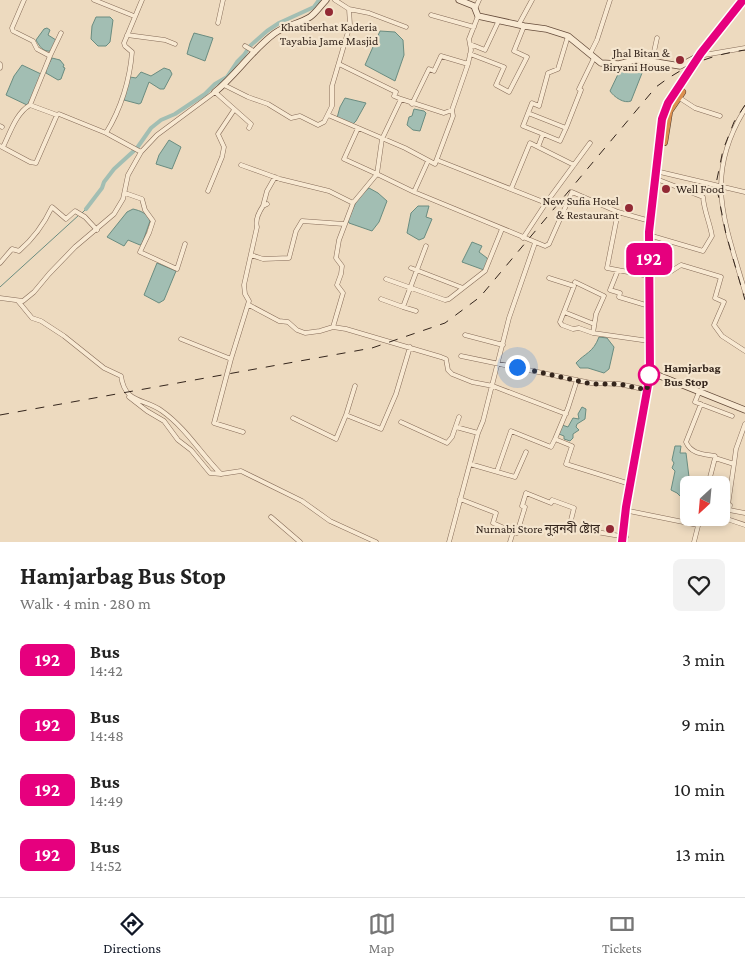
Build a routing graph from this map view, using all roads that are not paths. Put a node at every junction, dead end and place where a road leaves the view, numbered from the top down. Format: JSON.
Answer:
{"nodes":[{"id":1,"x":24,"y":0,"type":"edge"},
{"id":2,"x":94,"y":0,"type":"edge"},
{"id":3,"x":142,"y":0,"type":"edge"},
{"id":4,"x":223,"y":0,"type":"edge"},
{"id":5,"x":326,"y":0,"type":"edge"},
{"id":6,"x":335,"y":0,"type":"edge"},
{"id":7,"x":460,"y":0,"type":"edge"},
{"id":8,"x":478,"y":0,"type":"edge"},
{"id":9,"x":532,"y":0,"type":"edge"},
{"id":10,"x":610,"y":0,"type":"edge"},
{"id":11,"x":743,"y":0,"type":"edge"},
{"id":12,"x":745,"y":5,"type":"edge"},
{"id":13,"x":475,"y":8,"type":"junction"},
{"id":14,"x":349,"y":9,"type":"junction"},
{"id":15,"x":431,"y":15,"type":"dead end"},
{"id":16,"x":134,"y":16,"type":"junction"},
{"id":17,"x":478,"y":16,"type":"junction"},
{"id":18,"x":499,"y":20,"type":"junction"},
{"id":19,"x":218,"y":23,"type":"dead end"},
{"id":20,"x":521,"y":25,"type":"junction"},
{"id":21,"x":406,"y":27,"type":"dead end"},
{"id":22,"x":474,"y":28,"type":"junction"},
{"id":23,"x":61,"y":33,"type":"dead end"},
{"id":24,"x":126,"y":35,"type":"junction"},
{"id":25,"x":568,"y":36,"type":"junction"},
{"id":26,"x":657,"y":38,"type":"dead end"},
{"id":27,"x":175,"y":44,"type":"dead end"},
{"id":28,"x":470,"y":44,"type":"junction"},
{"id":29,"x":245,"y":46,"type":"dead end"},
{"id":30,"x":745,"y":48,"type":"edge"},
{"id":31,"x":254,"y":52,"type":"junction"},
{"id":32,"x":470,"y":54,"type":"junction"},
{"id":33,"x":703,"y":54,"type":"junction"},
{"id":34,"x":50,"y":56,"type":"junction"},
{"id":35,"x":592,"y":56,"type":"junction"},
{"id":36,"x":652,"y":61,"type":"junction"},
{"id":37,"x":0,"y":64,"type":"edge"},
{"id":38,"x":339,"y":64,"type":"junction"},
{"id":39,"x":468,"y":64,"type":"junction"},
{"id":40,"x":0,"y":68,"type":"edge"},
{"id":41,"x":224,"y":85,"type":"junction"},
{"id":42,"x":215,"y":92,"type":"junction"},
{"id":43,"x":678,"y":97,"type":"junction"},
{"id":44,"x":401,"y":99,"type":"junction"},
{"id":45,"x":412,"y":104,"type":"junction"},
{"id":46,"x":30,"y":105,"type":"junction"},
{"id":47,"x":745,"y":109,"type":"edge"},
{"id":48,"x":234,"y":110,"type":"junction"},
{"id":49,"x":452,"y":110,"type":"junction"},
{"id":50,"x":528,"y":113,"type":"junction"},
{"id":51,"x":56,"y":115,"type":"junction"},
{"id":52,"x":328,"y":115,"type":"junction"},
{"id":53,"x":720,"y":116,"type":"dead end"},
{"id":54,"x":249,"y":128,"type":"dead end"},
{"id":55,"x":358,"y":128,"type":"junction"},
{"id":56,"x":566,"y":128,"type":"junction"},
{"id":57,"x":106,"y":132,"type":"junction"},
{"id":58,"x":543,"y":134,"type":"junction"},
{"id":59,"x":382,"y":139,"type":"junction"},
{"id":60,"x":590,"y":144,"type":"dead end"},
{"id":61,"x":2,"y":147,"type":"edge"},
{"id":62,"x":538,"y":147,"type":"junction"},
{"id":63,"x":141,"y":152,"type":"junction"},
{"id":64,"x":428,"y":160,"type":"junction"},
{"id":65,"x":437,"y":160,"type":"junction"},
{"id":66,"x":574,"y":165,"type":"junction"},
{"id":67,"x":241,"y":166,"type":"dead end"},
{"id":68,"x":660,"y":172,"type":"junction"},
{"id":69,"x":377,"y":174,"type":"junction"},
{"id":70,"x":275,"y":177,"type":"junction"},
{"id":71,"x":659,"y":180,"type":"junction"},
{"id":72,"x":720,"y":185,"type":"junction"},
{"id":73,"x":511,"y":189,"type":"junction"},
{"id":74,"x":208,"y":191,"type":"dead end"},
{"id":75,"x":414,"y":192,"type":"junction"},
{"id":76,"x":745,"y":192,"type":"edge"},
{"id":77,"x":125,"y":193,"type":"junction"},
{"id":78,"x":353,"y":203,"type":"junction"},
{"id":79,"x":546,"y":203,"type":"junction"},
{"id":80,"x":618,"y":212,"type":"junction"},
{"id":81,"x":650,"y":221,"type":"junction"},
{"id":82,"x":344,"y":224,"type":"junction"},
{"id":83,"x":97,"y":230,"type":"junction"},
{"id":84,"x":502,"y":230,"type":"junction"},
{"id":85,"x":652,"y":236,"type":"junction"},
{"id":86,"x":523,"y":238,"type":"junction"},
{"id":87,"x":535,"y":243,"type":"junction"},
{"id":88,"x":185,"y":244,"type":"dead end"},
{"id":89,"x":426,"y":246,"type":"dead end"},
{"id":90,"x":251,"y":255,"type":"junction"},
{"id":91,"x":0,"y":263,"type":"edge"},
{"id":92,"x":411,"y":268,"type":"dead end"},
{"id":93,"x":652,"y":268,"type":"junction"},
{"id":94,"x":416,"y":270,"type":"junction"},
{"id":95,"x":618,"y":270,"type":"junction"},
{"id":96,"x":649,"y":276,"type":"junction"},
{"id":97,"x":577,"y":277,"type":"dead end"},
{"id":98,"x":549,"y":278,"type":"dead end"},
{"id":99,"x":386,"y":279,"type":"dead end"},
{"id":100,"x":575,"y":284,"type":"junction"},
{"id":101,"x":410,"y":288,"type":"junction"},
{"id":102,"x":464,"y":288,"type":"junction"},
{"id":103,"x":745,"y":292,"type":"edge"},
{"id":104,"x":0,"y":298,"type":"edge"},
{"id":105,"x":381,"y":299,"type":"dead end"},
{"id":106,"x":18,"y":301,"type":"junction"},
{"id":107,"x":249,"y":305,"type":"junction"},
{"id":108,"x":649,"y":306,"type":"junction"},
{"id":109,"x":404,"y":307,"type":"junction"},
{"id":110,"x":416,"y":311,"type":"dead end"},
{"id":111,"x":564,"y":312,"type":"junction"},
{"id":112,"x":594,"y":324,"type":"junction"},
{"id":113,"x":333,"y":327,"type":"junction"},
{"id":114,"x":593,"y":333,"type":"junction"},
{"id":115,"x":465,"y":335,"type":"dead end"},
{"id":116,"x":181,"y":339,"type":"dead end"},
{"id":117,"x":649,"y":341,"type":"junction"},
{"id":118,"x":503,"y":345,"type":"junction"},
{"id":119,"x":410,"y":347,"type":"junction"},
{"id":120,"x":745,"y":351,"type":"edge"},
{"id":121,"x":461,"y":356,"type":"dead end"},
{"id":122,"x":231,"y":359,"type":"junction"},
{"id":123,"x":499,"y":364,"type":"junction"},
{"id":124,"x":651,"y":374,"type":"junction"},
{"id":125,"x":577,"y":380,"type":"junction"},
{"id":126,"x":356,"y":386,"type":"dead end"},
{"id":127,"x":493,"y":386,"type":"junction"},
{"id":128,"x":649,"y":390,"type":"junction"},
{"id":129,"x":699,"y":392,"type":"junction"},
{"id":130,"x":130,"y":396,"type":"junction"},
{"id":131,"x":701,"y":404,"type":"junction"},
{"id":132,"x":745,"y":410,"type":"edge"},
{"id":133,"x":566,"y":414,"type":"junction"},
{"id":134,"x":346,"y":415,"type":"junction"},
{"id":135,"x":732,"y":416,"type":"dead end"},
{"id":136,"x":459,"y":417,"type":"dead end"},
{"id":137,"x":293,"y":418,"type":"dead end"},
{"id":138,"x":402,"y":422,"type":"dead end"},
{"id":139,"x":745,"y":424,"type":"edge"},
{"id":140,"x":456,"y":427,"type":"junction"},
{"id":141,"x":243,"y":432,"type":"dead end"},
{"id":142,"x":478,"y":433,"type":"junction"},
{"id":143,"x":555,"y":439,"type":"junction"},
{"id":144,"x":526,"y":452,"type":"dead end"},
{"id":145,"x":715,"y":458,"type":"junction"},
{"id":146,"x":470,"y":464,"type":"junction"},
{"id":147,"x":734,"y":464,"type":"junction"},
{"id":148,"x":497,"y":472,"type":"junction"},
{"id":149,"x":221,"y":474,"type":"junction"},
{"id":150,"x":710,"y":476,"type":"edge"},
{"id":151,"x":630,"y":484,"type":"junction"},
{"id":152,"x":460,"y":500,"type":"junction"},
{"id":153,"x":629,"y":510,"type":"junction"},
{"id":154,"x":745,"y":514,"type":"edge"},
{"id":155,"x":271,"y":517,"type":"dead end"},
{"id":156,"x":730,"y":520,"type":"edge"},
{"id":157,"x":680,"y":521,"type":"edge"},
{"id":158,"x":745,"y":525,"type":"edge"},
{"id":159,"x":698,"y":526,"type":"edge"},
{"id":160,"x":513,"y":532,"type":"junction"},
{"id":161,"x":623,"y":539,"type":"edge"},
{"id":162,"x":300,"y":542,"type":"edge"},
{"id":163,"x":376,"y":542,"type":"edge"},
{"id":164,"x":449,"y":542,"type":"edge"},
{"id":165,"x":510,"y":542,"type":"edge"},
{"id":166,"x":615,"y":542,"type":"edge"},
{"id":167,"x":694,"y":542,"type":"edge"}],
"edges":[{"from":1,"to":34,"type":"street"},
{"from":2,"to":16,"type":"street"},
{"from":3,"to":16,"type":"street"},
{"from":4,"to":19,"type":"street"},
{"from":5,"to":31,"type":"street"},
{"from":6,"to":14,"type":"street"},
{"from":7,"to":13,"type":"street"},
{"from":8,"to":13,"type":"street"},
{"from":9,"to":20,"type":"street"},
{"from":10,"to":35,"type":"street"},
{"from":11,"to":33,"type":"highway"},
{"from":12,"to":33,"type":"highway"},
{"from":13,"to":17,"type":"street"},
{"from":14,"to":21,"type":"street"},
{"from":14,"to":38,"type":"street"},
{"from":15,"to":22,"type":"street"},
{"from":16,"to":24,"type":"street"},
{"from":17,"to":18,"type":"street"},
{"from":17,"to":22,"type":"street"},
{"from":18,"to":20,"type":"street"},
{"from":18,"to":28,"type":"street"},
{"from":20,"to":25,"type":"street"},
{"from":20,"to":32,"type":"street"},
{"from":22,"to":28,"type":"street"},
{"from":23,"to":34,"type":"street"},
{"from":24,"to":27,"type":"street"},
{"from":24,"to":57,"type":"street"},
{"from":25,"to":35,"type":"street"},
{"from":25,"to":50,"type":"street"},
{"from":26,"to":36,"type":"street"},
{"from":28,"to":32,"type":"street"},
{"from":29,"to":31,"type":"street"},
{"from":30,"to":33,"type":"street"},
{"from":31,"to":41,"type":"street"},
{"from":32,"to":39,"type":"street"},
{"from":33,"to":36,"type":"street"},
{"from":33,"to":43,"type":"highway"},
{"from":33,"to":81,"type":"highway"},
{"from":34,"to":46,"type":"street"},
{"from":35,"to":36,"type":"street"},
{"from":35,"to":56,"type":"street"},
{"from":37,"to":40,"type":"street"},
{"from":38,"to":44,"type":"street"},
{"from":38,"to":52,"type":"street"},
{"from":39,"to":45,"type":"street"},
{"from":39,"to":49,"type":"street"},
{"from":41,"to":42,"type":"street"},
{"from":41,"to":52,"type":"street"},
{"from":42,"to":48,"type":"street"},
{"from":42,"to":63,"type":"street"},
{"from":43,"to":53,"type":"street"},
{"from":43,"to":68,"type":"highway"},
{"from":44,"to":45,"type":"street"},
{"from":44,"to":59,"type":"street"},
{"from":45,"to":49,"type":"street"},
{"from":46,"to":51,"type":"street"},
{"from":46,"to":61,"type":"street"},
{"from":47,"to":72,"type":"street"},
{"from":48,"to":54,"type":"street"},
{"from":48,"to":74,"type":"street"},
{"from":49,"to":65,"type":"street"},
{"from":50,"to":56,"type":"street"},
{"from":50,"to":58,"type":"street"},
{"from":51,"to":57,"type":"street"},
{"from":51,"to":61,"type":"street"},
{"from":52,"to":55,"type":"street"},
{"from":55,"to":59,"type":"street"},
{"from":55,"to":69,"type":"street"},
{"from":56,"to":58,"type":"street"},
{"from":57,"to":63,"type":"street"},
{"from":58,"to":62,"type":"street"},
{"from":59,"to":64,"type":"street"},
{"from":59,"to":69,"type":"street"},
{"from":60,"to":66,"type":"street"},
{"from":62,"to":66,"type":"street"},
{"from":62,"to":73,"type":"street"},
{"from":63,"to":77,"type":"street"},
{"from":64,"to":65,"type":"street"},
{"from":64,"to":75,"type":"street"},
{"from":65,"to":73,"type":"street"},
{"from":66,"to":79,"type":"street"},
{"from":67,"to":70,"type":"street"},
{"from":68,"to":71,"type":"highway"},
{"from":68,"to":72,"type":"street"},
{"from":69,"to":75,"type":"street"},
{"from":69,"to":78,"type":"street"},
{"from":70,"to":78,"type":"street"},
{"from":70,"to":90,"type":"street"},
{"from":71,"to":85,"type":"highway"},
{"from":71,"to":85,"type":"street"},
{"from":72,"to":76,"type":"street"},
{"from":72,"to":103,"type":"street"},
{"from":73,"to":79,"type":"street"},
{"from":75,"to":84,"type":"street"},
{"from":77,"to":83,"type":"street"},
{"from":77,"to":88,"type":"street"},
{"from":78,"to":82,"type":"street"},
{"from":79,"to":86,"type":"street"},
{"from":80,"to":81,"type":"street"},
{"from":80,"to":87,"type":"street"},
{"from":80,"to":95,"type":"street"},
{"from":81,"to":96,"type":"highway"},
{"from":82,"to":90,"type":"street"},
{"from":82,"to":113,"type":"street"},
{"from":83,"to":91,"type":"street"},
{"from":83,"to":106,"type":"street"},
{"from":84,"to":86,"type":"street"},
{"from":84,"to":102,"type":"street"},
{"from":85,"to":93,"type":"highway"},
{"from":86,"to":87,"type":"street"},
{"from":87,"to":118,"type":"street"},
{"from":89,"to":94,"type":"street"},
{"from":90,"to":107,"type":"street"},
{"from":92,"to":94,"type":"street"},
{"from":93,"to":120,"type":"street"},
{"from":93,"to":124,"type":"highway"},
{"from":94,"to":101,"type":"street"},
{"from":94,"to":102,"type":"street"},
{"from":95,"to":96,"type":"street"},
{"from":95,"to":108,"type":"street"},
{"from":96,"to":108,"type":"highway"},
{"from":97,"to":100,"type":"street"},
{"from":98,"to":100,"type":"street"},
{"from":99,"to":101,"type":"street"},
{"from":100,"to":111,"type":"street"},
{"from":100,"to":112,"type":"street"},
{"from":101,"to":102,"type":"street"},
{"from":101,"to":109,"type":"street"},
{"from":104,"to":106,"type":"street"},
{"from":105,"to":109,"type":"street"},
{"from":106,"to":130,"type":"street"},
{"from":107,"to":113,"type":"street"},
{"from":107,"to":122,"type":"street"},
{"from":108,"to":117,"type":"highway"},
{"from":109,"to":110,"type":"street"},
{"from":111,"to":112,"type":"street"},
{"from":111,"to":114,"type":"street"},
{"from":112,"to":114,"type":"street"},
{"from":113,"to":119,"type":"street"},
{"from":114,"to":117,"type":"street"},
{"from":115,"to":118,"type":"street"},
{"from":116,"to":122,"type":"street"},
{"from":117,"to":124,"type":"highway"},
{"from":118,"to":123,"type":"street"},
{"from":119,"to":127,"type":"street"},
{"from":119,"to":134,"type":"street"},
{"from":121,"to":123,"type":"street"},
{"from":122,"to":141,"type":"street"},
{"from":123,"to":125,"type":"street"},
{"from":123,"to":127,"type":"street"},
{"from":124,"to":128,"type":"highway"},
{"from":124,"to":129,"type":"street"},
{"from":125,"to":128,"type":"street"},
{"from":125,"to":133,"type":"street"},
{"from":126,"to":134,"type":"street"},
{"from":127,"to":133,"type":"street"},
{"from":127,"to":142,"type":"street"},
{"from":128,"to":151,"type":"highway"},
{"from":128,"to":153,"type":"highway"},
{"from":129,"to":131,"type":"street"},
{"from":129,"to":132,"type":"street"},
{"from":130,"to":149,"type":"street"},
{"from":130,"to":149,"type":"street"},
{"from":131,"to":135,"type":"street"},
{"from":131,"to":145,"type":"street"},
{"from":133,"to":143,"type":"street"},
{"from":134,"to":137,"type":"street"},
{"from":136,"to":140,"type":"street"},
{"from":138,"to":140,"type":"street"},
{"from":139,"to":147,"type":"street"},
{"from":140,"to":142,"type":"street"},
{"from":142,"to":146,"type":"street"},
{"from":143,"to":148,"type":"street"},
{"from":143,"to":151,"type":"street"},
{"from":144,"to":148,"type":"street"},
{"from":145,"to":147,"type":"street"},
{"from":145,"to":150,"type":"street"},
{"from":146,"to":148,"type":"street"},
{"from":146,"to":152,"type":"street"},
{"from":147,"to":154,"type":"street"},
{"from":149,"to":163,"type":"street"},
{"from":151,"to":161,"type":"highway"},
{"from":152,"to":160,"type":"street"},
{"from":152,"to":164,"type":"street"},
{"from":153,"to":157,"type":"street"},
{"from":153,"to":161,"type":"highway"},
{"from":155,"to":162,"type":"street"},
{"from":156,"to":158,"type":"street"},
{"from":159,"to":167,"type":"street"},
{"from":160,"to":161,"type":"street"},
{"from":160,"to":165,"type":"street"},
{"from":161,"to":166,"type":"street"}]}
